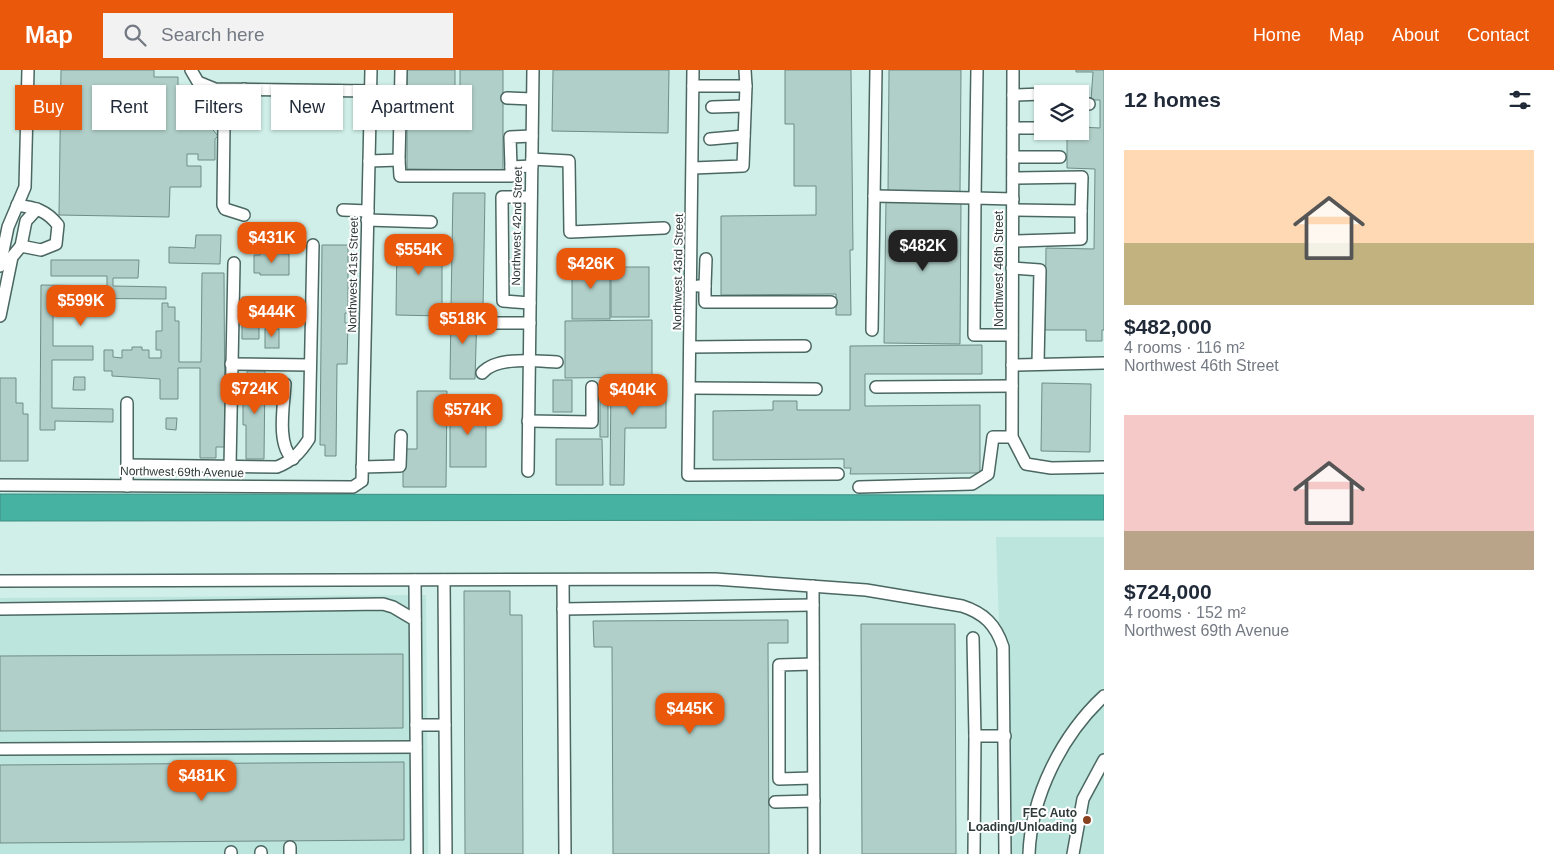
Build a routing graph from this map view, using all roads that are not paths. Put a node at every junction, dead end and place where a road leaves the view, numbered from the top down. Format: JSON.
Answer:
{"nodes":[{"id":1,"x":28,"y":70,"type":"edge"},
{"id":2,"x":191,"y":70,"type":"edge"},
{"id":3,"x":371,"y":70,"type":"edge"},
{"id":4,"x":401,"y":70,"type":"edge"},
{"id":5,"x":533,"y":70,"type":"edge"},
{"id":6,"x":693,"y":70,"type":"edge"},
{"id":7,"x":745,"y":70,"type":"edge"},
{"id":8,"x":876,"y":70,"type":"edge"},
{"id":9,"x":977,"y":70,"type":"edge"},
{"id":10,"x":1013,"y":70,"type":"edge"},
{"id":11,"x":205,"y":85,"type":"edge"},
{"id":12,"x":371,"y":85,"type":"edge"},
{"id":13,"x":693,"y":86,"type":"junction"},
{"id":14,"x":746,"y":86,"type":"junction"},
{"id":15,"x":261,"y":89,"type":"edge"},
{"id":16,"x":353,"y":91,"type":"edge"},
{"id":17,"x":1034,"y":94,"type":"edge"},
{"id":18,"x":1013,"y":95,"type":"junction"},
{"id":19,"x":507,"y":98,"type":"dead end"},
{"id":20,"x":532,"y":99,"type":"junction"},
{"id":21,"x":745,"y":106,"type":"junction"},
{"id":22,"x":712,"y":107,"type":"dead end"},
{"id":23,"x":1013,"y":128,"type":"junction"},
{"id":24,"x":1034,"y":128,"type":"edge"},
{"id":25,"x":224,"y":130,"type":"edge"},
{"id":26,"x":370,"y":130,"type":"edge"},
{"id":27,"x":532,"y":136,"type":"junction"},
{"id":28,"x":744,"y":136,"type":"junction"},
{"id":29,"x":710,"y":139,"type":"dead end"},
{"id":30,"x":1060,"y":157,"type":"dead end"},
{"id":31,"x":1013,"y":158,"type":"junction"},
{"id":32,"x":400,"y":160,"type":"junction"},
{"id":33,"x":369,"y":161,"type":"junction"},
{"id":34,"x":532,"y":163,"type":"junction"},
{"id":35,"x":511,"y":167,"type":"junction"},
{"id":36,"x":693,"y":168,"type":"junction"},
{"id":37,"x":1013,"y":178,"type":"junction"},
{"id":38,"x":874,"y":196,"type":"junction"},
{"id":39,"x":532,"y":197,"type":"junction"},
{"id":40,"x":976,"y":198,"type":"junction"},
{"id":41,"x":17,"y":205,"type":"junction"},
{"id":42,"x":1013,"y":205,"type":"junction"},
{"id":43,"x":36,"y":209,"type":"junction"},
{"id":44,"x":343,"y":210,"type":"dead end"},
{"id":45,"x":1081,"y":211,"type":"junction"},
{"id":46,"x":244,"y":215,"type":"dead end"},
{"id":47,"x":367,"y":216,"type":"junction"},
{"id":48,"x":432,"y":222,"type":"dead end"},
{"id":49,"x":664,"y":228,"type":"dead end"},
{"id":50,"x":1013,"y":241,"type":"junction"},
{"id":51,"x":312,"y":245,"type":"dead end"},
{"id":52,"x":21,"y":246,"type":"junction"},
{"id":53,"x":706,"y":259,"type":"dead end"},
{"id":54,"x":234,"y":263,"type":"dead end"},
{"id":55,"x":0,"y":266,"type":"edge"},
{"id":56,"x":1012,"y":268,"type":"junction"},
{"id":57,"x":705,"y":286,"type":"junction"},
{"id":58,"x":691,"y":287,"type":"junction"},
{"id":59,"x":831,"y":302,"type":"dead end"},
{"id":60,"x":530,"y":303,"type":"junction"},
{"id":61,"x":0,"y":316,"type":"edge"},
{"id":62,"x":495,"y":323,"type":"dead end"},
{"id":63,"x":530,"y":323,"type":"junction"},
{"id":64,"x":872,"y":330,"type":"dead end"},
{"id":65,"x":1012,"y":336,"type":"junction"},
{"id":66,"x":805,"y":346,"type":"dead end"},
{"id":67,"x":690,"y":347,"type":"junction"},
{"id":68,"x":529,"y":361,"type":"junction"},
{"id":69,"x":557,"y":362,"type":"dead end"},
{"id":70,"x":1038,"y":363,"type":"junction"},
{"id":71,"x":1104,"y":363,"type":"edge"},
{"id":72,"x":231,"y":364,"type":"junction"},
{"id":73,"x":1012,"y":365,"type":"junction"},
{"id":74,"x":310,"y":366,"type":"junction"},
{"id":75,"x":482,"y":373,"type":"dead end"},
{"id":76,"x":285,"y":384,"type":"dead end"},
{"id":77,"x":1012,"y":386,"type":"junction"},
{"id":78,"x":592,"y":388,"type":"dead end"},
{"id":79,"x":690,"y":388,"type":"junction"},
{"id":80,"x":876,"y":388,"type":"dead end"},
{"id":81,"x":816,"y":389,"type":"dead end"},
{"id":82,"x":127,"y":403,"type":"dead end"},
{"id":83,"x":528,"y":421,"type":"junction"},
{"id":84,"x":401,"y":436,"type":"dead end"},
{"id":85,"x":1012,"y":436,"type":"junction"},
{"id":86,"x":293,"y":459,"type":"junction"},
{"id":87,"x":127,"y":465,"type":"junction"},
{"id":88,"x":230,"y":466,"type":"junction"},
{"id":89,"x":362,"y":467,"type":"junction"},
{"id":90,"x":1104,"y":467,"type":"edge"},
{"id":91,"x":528,"y":472,"type":"dead end"},
{"id":92,"x":838,"y":474,"type":"dead end"},
{"id":93,"x":362,"y":481,"type":"joint"},
{"id":94,"x":0,"y":484,"type":"edge"},
{"id":95,"x":127,"y":486,"type":"junction"},
{"id":96,"x":859,"y":486,"type":"dead end"},
{"id":97,"x":415,"y":580,"type":"junction"},
{"id":98,"x":444,"y":580,"type":"junction"},
{"id":99,"x":562,"y":580,"type":"junction"},
{"id":100,"x":0,"y":581,"type":"edge"},
{"id":101,"x":813,"y":586,"type":"junction"},
{"id":102,"x":813,"y":605,"type":"junction"},
{"id":103,"x":0,"y":609,"type":"edge"},
{"id":104,"x":563,"y":609,"type":"junction"},
{"id":105,"x":415,"y":620,"type":"junction"},
{"id":106,"x":973,"y":638,"type":"dead end"},
{"id":107,"x":813,"y":664,"type":"junction"},
{"id":108,"x":1104,"y":696,"type":"edge"},
{"id":109,"x":445,"y":725,"type":"junction"},
{"id":110,"x":416,"y":726,"type":"junction"},
{"id":111,"x":974,"y":736,"type":"junction"},
{"id":112,"x":1005,"y":736,"type":"junction"},
{"id":113,"x":416,"y":747,"type":"junction"},
{"id":114,"x":0,"y":749,"type":"edge"},
{"id":115,"x":1104,"y":760,"type":"edge"},
{"id":116,"x":814,"y":778,"type":"junction"},
{"id":117,"x":814,"y":801,"type":"junction"},
{"id":118,"x":775,"y":802,"type":"dead end"},
{"id":119,"x":416,"y":854,"type":"edge"},
{"id":120,"x":446,"y":854,"type":"edge"},
{"id":121,"x":566,"y":854,"type":"edge"},
{"id":122,"x":814,"y":854,"type":"edge"},
{"id":123,"x":974,"y":854,"type":"edge"},
{"id":124,"x":1005,"y":854,"type":"edge"},
{"id":125,"x":1030,"y":854,"type":"edge"},
{"id":126,"x":1073,"y":854,"type":"edge"}],
"edges":[{"from":1,"to":41,"type":"street"},
{"from":2,"to":11,"type":"street"},
{"from":3,"to":12,"type":"street","name":"Northwest 41st Street"},
{"from":4,"to":32,"type":"street"},
{"from":5,"to":20,"type":"street","name":"Northwest 42nd Street"},
{"from":6,"to":13,"type":"street","name":"Northwest 43rd Street"},
{"from":7,"to":14,"type":"street"},
{"from":8,"to":38,"type":"street"},
{"from":9,"to":40,"type":"street"},
{"from":10,"to":18,"type":"street","name":"Northwest 46th Street"},
{"from":13,"to":14,"type":"street"},
{"from":13,"to":36,"type":"street","name":"Northwest 43rd Street"},
{"from":14,"to":21,"type":"street"},
{"from":15,"to":16,"type":"street"},
{"from":17,"to":18,"type":"street"},
{"from":18,"to":23,"type":"street","name":"Northwest 46th Street"},
{"from":19,"to":20,"type":"street"},
{"from":20,"to":27,"type":"street","name":"Northwest 42nd Street"},
{"from":21,"to":22,"type":"street"},
{"from":21,"to":28,"type":"street"},
{"from":23,"to":24,"type":"street"},
{"from":23,"to":31,"type":"street","name":"Northwest 46th Street"},
{"from":25,"to":46,"type":"street"},
{"from":26,"to":33,"type":"street","name":"Northwest 41st Street"},
{"from":27,"to":34,"type":"street","name":"Northwest 42nd Street"},
{"from":27,"to":35,"type":"street"},
{"from":28,"to":29,"type":"street"},
{"from":28,"to":36,"type":"street"},
{"from":30,"to":31,"type":"street"},
{"from":31,"to":37,"type":"street","name":"Northwest 46th Street"},
{"from":32,"to":33,"type":"street"},
{"from":32,"to":35,"type":"street"},
{"from":33,"to":47,"type":"street","name":"Northwest 41st Street"},
{"from":34,"to":35,"type":"street"},
{"from":34,"to":39,"type":"street","name":"Northwest 42nd Street"},
{"from":34,"to":49,"type":"street"},
{"from":36,"to":58,"type":"street","name":"Northwest 43rd Street"},
{"from":37,"to":42,"type":"street","name":"Northwest 46th Street"},
{"from":37,"to":45,"type":"street"},
{"from":38,"to":40,"type":"street"},
{"from":38,"to":64,"type":"street"},
{"from":39,"to":60,"type":"street","name":"Northwest 42nd Street"},
{"from":39,"to":60,"type":"street"},
{"from":40,"to":42,"type":"street"},
{"from":40,"to":65,"type":"street"},
{"from":41,"to":43,"type":"street"},
{"from":41,"to":55,"type":"street"},
{"from":42,"to":45,"type":"street"},
{"from":42,"to":50,"type":"street","name":"Northwest 46th Street"},
{"from":43,"to":52,"type":"street"},
{"from":43,"to":52,"type":"street"},
{"from":44,"to":47,"type":"street"},
{"from":45,"to":50,"type":"street"},
{"from":47,"to":48,"type":"street"},
{"from":47,"to":89,"type":"street","name":"Northwest 41st Street"},
{"from":50,"to":56,"type":"street","name":"Northwest 46th Street"},
{"from":51,"to":74,"type":"street"},
{"from":52,"to":61,"type":"street"},
{"from":53,"to":57,"type":"street"},
{"from":54,"to":72,"type":"street"},
{"from":56,"to":65,"type":"street","name":"Northwest 46th Street"},
{"from":56,"to":70,"type":"street"},
{"from":57,"to":58,"type":"street"},
{"from":57,"to":59,"type":"street"},
{"from":58,"to":67,"type":"street","name":"Northwest 43rd Street"},
{"from":60,"to":63,"type":"street","name":"Northwest 42nd Street"},
{"from":62,"to":63,"type":"street"},
{"from":63,"to":68,"type":"street","name":"Northwest 42nd Street"},
{"from":65,"to":73,"type":"street","name":"Northwest 46th Street"},
{"from":66,"to":67,"type":"street"},
{"from":67,"to":79,"type":"street","name":"Northwest 43rd Street"},
{"from":68,"to":69,"type":"street"},
{"from":68,"to":75,"type":"street"},
{"from":68,"to":83,"type":"street","name":"Northwest 42nd Street"},
{"from":70,"to":71,"type":"street"},
{"from":70,"to":73,"type":"street"},
{"from":72,"to":74,"type":"street"},
{"from":72,"to":88,"type":"street"},
{"from":73,"to":77,"type":"street","name":"Northwest 46th Street"},
{"from":74,"to":86,"type":"street"},
{"from":76,"to":86,"type":"street"},
{"from":77,"to":80,"type":"street"},
{"from":77,"to":85,"type":"street","name":"Northwest 46th Street"},
{"from":78,"to":83,"type":"street"},
{"from":79,"to":81,"type":"street"},
{"from":79,"to":92,"type":"street","name":"Northwest 43rd Street"},
{"from":82,"to":87,"type":"street"},
{"from":83,"to":91,"type":"street","name":"Northwest 42nd Street"},
{"from":84,"to":89,"type":"street"},
{"from":85,"to":90,"type":"street","name":"Northwest 46th Street"},
{"from":85,"to":96,"type":"street"},
{"from":86,"to":88,"type":"street"},
{"from":87,"to":88,"type":"street"},
{"from":87,"to":95,"type":"street"},
{"from":89,"to":93,"type":"street","name":"Northwest 41st Street"},
{"from":93,"to":95,"type":"street","name":"Northwest 69th Avenue"},
{"from":94,"to":95,"type":"street","name":"Northwest 69th Avenue"},
{"from":97,"to":98,"type":"street"},
{"from":97,"to":100,"type":"street"},
{"from":97,"to":105,"type":"street"},
{"from":98,"to":99,"type":"street"},
{"from":98,"to":109,"type":"street"},
{"from":99,"to":101,"type":"street"},
{"from":99,"to":104,"type":"street"},
{"from":101,"to":102,"type":"street"},
{"from":101,"to":112,"type":"street"},
{"from":102,"to":104,"type":"street"},
{"from":102,"to":107,"type":"street"},
{"from":103,"to":105,"type":"street"},
{"from":104,"to":121,"type":"street"},
{"from":105,"to":110,"type":"street"},
{"from":106,"to":111,"type":"street"},
{"from":107,"to":116,"type":"street"},
{"from":107,"to":116,"type":"street"},
{"from":108,"to":125,"type":"street"},
{"from":109,"to":110,"type":"street"},
{"from":109,"to":120,"type":"street"},
{"from":110,"to":113,"type":"street"},
{"from":111,"to":112,"type":"street"},
{"from":111,"to":123,"type":"street"},
{"from":112,"to":124,"type":"street"},
{"from":113,"to":114,"type":"street"},
{"from":113,"to":119,"type":"street"},
{"from":115,"to":126,"type":"street"},
{"from":116,"to":117,"type":"street"},
{"from":117,"to":118,"type":"street"},
{"from":117,"to":122,"type":"street"}]}
